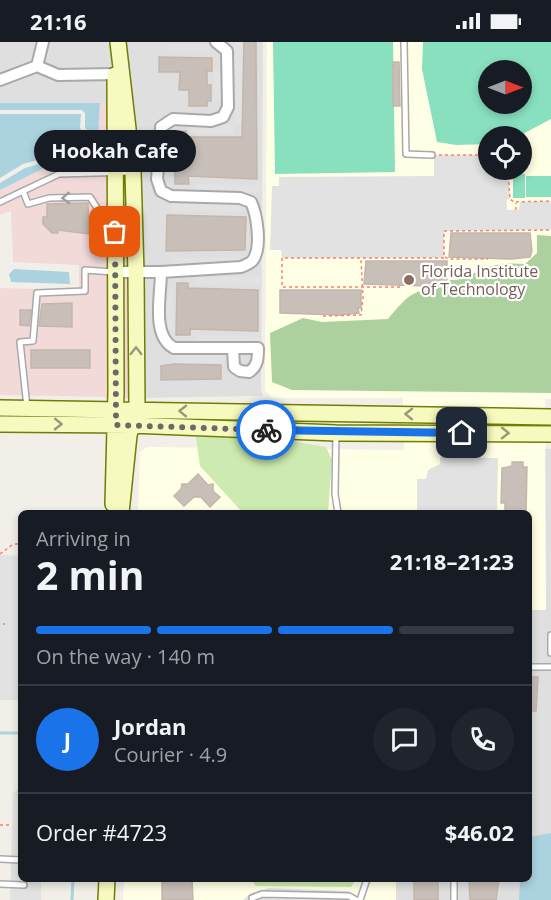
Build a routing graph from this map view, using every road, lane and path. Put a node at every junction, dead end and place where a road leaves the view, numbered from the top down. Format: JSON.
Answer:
{"nodes":[{"id":1,"x":43,"y":42,"type":"edge"},
{"id":2,"x":118,"y":42,"type":"edge"},
{"id":3,"x":216,"y":42,"type":"edge"},
{"id":4,"x":404,"y":42,"type":"edge"},
{"id":5,"x":37,"y":66,"type":"junction"},
{"id":6,"x":115,"y":74,"type":"junction"},
{"id":7,"x":0,"y":80,"type":"edge"},
{"id":8,"x":432,"y":155,"type":"joint"},
{"id":9,"x":478,"y":155,"type":"edge"},
{"id":10,"x":133,"y":172,"type":"junction"},
{"id":11,"x":115,"y":173,"type":"junction"},
{"id":12,"x":509,"y":180,"type":"edge"},
{"id":13,"x":23,"y":191,"type":"junction"},
{"id":14,"x":0,"y":201,"type":"edge"},
{"id":15,"x":551,"y":201,"type":"edge"},
{"id":16,"x":516,"y":202,"type":"junction"},
{"id":17,"x":516,"y":210,"type":"dead end"},
{"id":18,"x":551,"y":230,"type":"edge"},
{"id":19,"x":94,"y":250,"type":"dead end"},
{"id":20,"x":444,"y":256,"type":"junction"},
{"id":21,"x":361,"y":258,"type":"junction"},
{"id":22,"x":488,"y":259,"type":"dead end"},
{"id":23,"x":115,"y":272,"type":"junction"},
{"id":24,"x":161,"y":272,"type":"junction"},
{"id":25,"x":136,"y":273,"type":"junction"},
{"id":26,"x":363,"y":287,"type":"junction"},
{"id":27,"x":400,"y":287,"type":"dead end"},
{"id":28,"x":323,"y":316,"type":"dead end"},
{"id":29,"x":233,"y":348,"type":"dead end"},
{"id":30,"x":0,"y":408,"type":"edge"},
{"id":31,"x":27,"y":408,"type":"junction"},
{"id":32,"x":137,"y":410,"type":"junction"},
{"id":33,"x":551,"y":417,"type":"edge"},
{"id":34,"x":121,"y":420,"type":"junction"},
{"id":35,"x":0,"y":424,"type":"edge"},
{"id":36,"x":336,"y":433,"type":"junction"},
{"id":37,"x":551,"y":434,"type":"edge"},
{"id":38,"x":112,"y":510,"type":"edge"},
{"id":39,"x":121,"y":510,"type":"edge"},
{"id":40,"x":337,"y":510,"type":"edge"},
{"id":41,"x":18,"y":545,"type":"edge"},
{"id":42,"x":0,"y":554,"type":"edge"},
{"id":43,"x":551,"y":635,"type":"edge"},
{"id":44,"x":551,"y":653,"type":"edge"},
{"id":45,"x":532,"y":667,"type":"edge"},
{"id":46,"x":551,"y":668,"type":"edge"},
{"id":47,"x":0,"y":825,"type":"edge"},
{"id":48,"x":11,"y":825,"type":"dead end"},
{"id":49,"x":0,"y":859,"type":"edge"},
{"id":50,"x":18,"y":860,"type":"edge"},
{"id":51,"x":107,"y":882,"type":"edge"},
{"id":52,"x":366,"y":882,"type":"edge"},
{"id":53,"x":454,"y":882,"type":"edge"},
{"id":54,"x":0,"y":885,"type":"edge"},
{"id":55,"x":24,"y":885,"type":"dead end"},
{"id":56,"x":252,"y":898,"type":"dead end"},
{"id":57,"x":106,"y":900,"type":"edge"},
{"id":58,"x":358,"y":900,"type":"edge"},
{"id":59,"x":454,"y":900,"type":"edge"}],
"edges":[{"from":1,"to":5,"type":"street"},
{"from":2,"to":6,"type":"main road"},
{"from":2,"to":10,"type":"main road"},
{"from":3,"to":24,"type":"street"},
{"from":4,"to":8,"type":"lane"},
{"from":5,"to":6,"type":"street"},
{"from":5,"to":7,"type":"street"},
{"from":6,"to":11,"type":"main road"},
{"from":8,"to":9,"type":"path"},
{"from":10,"to":11,"type":"lane"},
{"from":10,"to":25,"type":"main road"},
{"from":11,"to":13,"type":"lane"},
{"from":11,"to":23,"type":"main road"},
{"from":12,"to":16,"type":"path"},
{"from":13,"to":14,"type":"lane"},
{"from":19,"to":13,"type":"lane","one_way":true},
{"from":15,"to":16,"type":"path"},
{"from":16,"to":17,"type":"path"},
{"from":18,"to":20,"type":"path"},
{"from":20,"to":21,"type":"path"},
{"from":20,"to":22,"type":"path"},
{"from":21,"to":26,"type":"path"},
{"from":21,"to":26,"type":"path"},
{"from":23,"to":25,"type":"street"},
{"from":23,"to":31,"type":"lane"},
{"from":23,"to":34,"type":"main road"},
{"from":24,"to":25,"type":"street"},
{"from":24,"to":29,"type":"street"},
{"from":32,"to":25,"type":"main road","one_way":true},
{"from":26,"to":27,"type":"path"},
{"from":26,"to":28,"type":"path"},
{"from":30,"to":31,"type":"main road"},
{"from":31,"to":34,"type":"main road"},
{"from":33,"to":32,"type":"main road","one_way":true},
{"from":32,"to":34,"type":"main road"},
{"from":35,"to":34,"type":"main road","one_way":true},
{"from":34,"to":36,"type":"main road"},
{"from":34,"to":38,"type":"main road"},
{"from":34,"to":39,"type":"main road"},
{"from":36,"to":37,"type":"main road","one_way":true},
{"from":36,"to":40,"type":"lane"},
{"from":41,"to":42,"type":"path"},
{"from":43,"to":44,"type":"lane"},
{"from":45,"to":46,"type":"lane"},
{"from":47,"to":48,"type":"path"},
{"from":49,"to":50,"type":"lane"},
{"from":51,"to":57,"type":"main road"},
{"from":52,"to":58,"type":"lane"},
{"from":53,"to":59,"type":"lane"},
{"from":54,"to":55,"type":"lane"},
{"from":56,"to":58,"type":"lane"}]}
